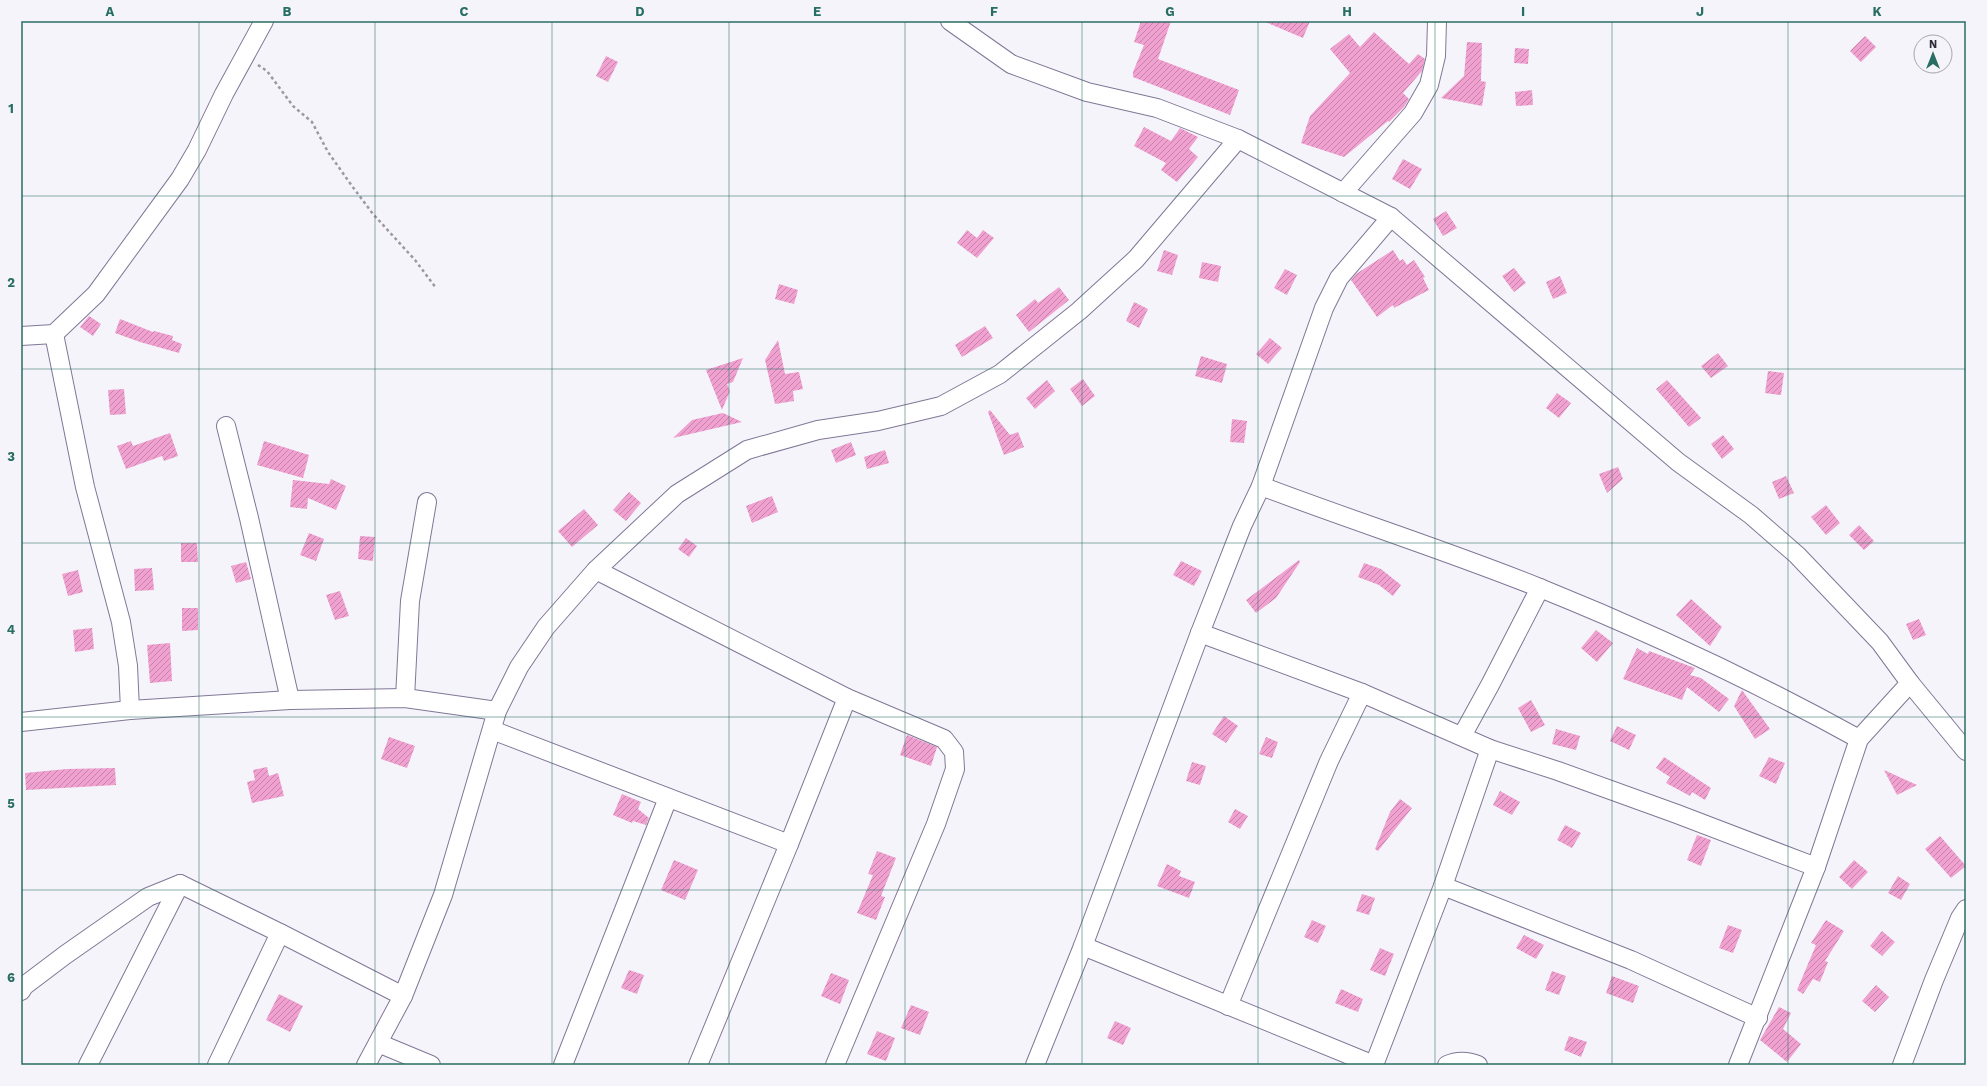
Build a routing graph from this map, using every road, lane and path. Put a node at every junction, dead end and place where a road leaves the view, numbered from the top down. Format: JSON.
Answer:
{"nodes":[{"id":1,"x":264,"y":21,"type":"edge"},
{"id":2,"x":950,"y":21,"type":"edge"},
{"id":3,"x":1437,"y":21,"type":"edge"},
{"id":4,"x":245,"y":56,"type":"junction"},
{"id":5,"x":1238,"y":139,"type":"junction"},
{"id":6,"x":1343,"y":193,"type":"junction"},
{"id":7,"x":1391,"y":217,"type":"junction"},
{"id":8,"x":436,"y":288,"type":"dead end"},
{"id":9,"x":54,"y":334,"type":"junction"},
{"id":10,"x":21,"y":336,"type":"edge"},
{"id":11,"x":226,"y":426,"type":"dead end"},
{"id":12,"x":1261,"y":486,"type":"junction"},
{"id":13,"x":427,"y":502,"type":"dead end"},
{"id":14,"x":596,"y":570,"type":"junction"},
{"id":15,"x":1540,"y":588,"type":"junction"},
{"id":16,"x":1200,"y":633,"type":"junction"},
{"id":17,"x":1910,"y":683,"type":"junction"},
{"id":18,"x":1362,"y":692,"type":"junction"},
{"id":19,"x":405,"y":698,"type":"junction"},
{"id":20,"x":847,"y":698,"type":"junction"},
{"id":21,"x":290,"y":700,"type":"junction"},
{"id":22,"x":130,"y":710,"type":"junction"},
{"id":23,"x":497,"y":711,"type":"junction"},
{"id":24,"x":21,"y":722,"type":"edge"},
{"id":25,"x":492,"y":730,"type":"junction"},
{"id":26,"x":1462,"y":736,"type":"junction"},
{"id":27,"x":1859,"y":739,"type":"junction"},
{"id":28,"x":1490,"y":749,"type":"junction"},
{"id":29,"x":1966,"y":751,"type":"edge"},
{"id":30,"x":668,"y":798,"type":"junction"},
{"id":31,"x":789,"y":844,"type":"junction"},
{"id":32,"x":1816,"y":867,"type":"junction"},
{"id":33,"x":180,"y":884,"type":"junction"},
{"id":34,"x":1443,"y":886,"type":"junction"},
{"id":35,"x":1966,"y":909,"type":"edge"},
{"id":36,"x":280,"y":933,"type":"junction"},
{"id":37,"x":1083,"y":946,"type":"junction"},
{"id":38,"x":21,"y":991,"type":"edge"},
{"id":39,"x":403,"y":996,"type":"junction"},
{"id":40,"x":1228,"y":1006,"type":"junction"},
{"id":41,"x":1758,"y":1018,"type":"junction"},
{"id":42,"x":378,"y":1043,"type":"junction"},
{"id":43,"x":422,"y":1063,"type":"edge"},
{"id":44,"x":88,"y":1065,"type":"edge"},
{"id":45,"x":217,"y":1065,"type":"edge"},
{"id":46,"x":366,"y":1065,"type":"edge"},
{"id":47,"x":563,"y":1065,"type":"edge"},
{"id":48,"x":698,"y":1065,"type":"edge"},
{"id":49,"x":835,"y":1065,"type":"edge"},
{"id":50,"x":1035,"y":1065,"type":"edge"},
{"id":51,"x":1374,"y":1065,"type":"edge"},
{"id":52,"x":1447,"y":1065,"type":"edge"},
{"id":53,"x":1478,"y":1065,"type":"edge"},
{"id":54,"x":1738,"y":1065,"type":"edge"},
{"id":55,"x":1902,"y":1065,"type":"edge"}],
"edges":[{"from":1,"to":4,"type":"street"},
{"from":2,"to":5,"type":"street"},
{"from":3,"to":6,"type":"street"},
{"from":4,"to":8,"type":"path"},
{"from":4,"to":9,"type":"street"},
{"from":5,"to":6,"type":"street"},
{"from":5,"to":14,"type":"street"},
{"from":6,"to":7,"type":"street"},
{"from":7,"to":12,"type":"street"},
{"from":7,"to":17,"type":"street"},
{"from":9,"to":10,"type":"street"},
{"from":9,"to":22,"type":"street"},
{"from":11,"to":21,"type":"street"},
{"from":12,"to":15,"type":"street"},
{"from":12,"to":16,"type":"street"},
{"from":13,"to":19,"type":"street"},
{"from":14,"to":20,"type":"street"},
{"from":14,"to":23,"type":"street"},
{"from":15,"to":26,"type":"street"},
{"from":15,"to":27,"type":"street"},
{"from":16,"to":18,"type":"street"},
{"from":16,"to":37,"type":"street"},
{"from":17,"to":27,"type":"street"},
{"from":17,"to":29,"type":"street"},
{"from":18,"to":26,"type":"street"},
{"from":18,"to":40,"type":"street"},
{"from":19,"to":21,"type":"street"},
{"from":19,"to":23,"type":"street"},
{"from":20,"to":31,"type":"street"},
{"from":20,"to":49,"type":"street"},
{"from":21,"to":22,"type":"street"},
{"from":22,"to":24,"type":"street"},
{"from":23,"to":25,"type":"street"},
{"from":25,"to":30,"type":"street"},
{"from":25,"to":39,"type":"street"},
{"from":26,"to":28,"type":"street"},
{"from":27,"to":32,"type":"street"},
{"from":28,"to":32,"type":"street"},
{"from":28,"to":34,"type":"street"},
{"from":30,"to":31,"type":"street"},
{"from":30,"to":47,"type":"street"},
{"from":31,"to":48,"type":"street"},
{"from":32,"to":41,"type":"street"},
{"from":33,"to":36,"type":"street"},
{"from":33,"to":38,"type":"street"},
{"from":33,"to":44,"type":"street"},
{"from":34,"to":41,"type":"street"},
{"from":34,"to":51,"type":"street"},
{"from":35,"to":55,"type":"street"},
{"from":36,"to":39,"type":"street"},
{"from":36,"to":45,"type":"street"},
{"from":37,"to":40,"type":"street"},
{"from":37,"to":50,"type":"street"},
{"from":39,"to":42,"type":"street"},
{"from":40,"to":51,"type":"street"},
{"from":41,"to":54,"type":"street"},
{"from":42,"to":43,"type":"street"},
{"from":42,"to":46,"type":"street"},
{"from":52,"to":53,"type":"street"}]}
